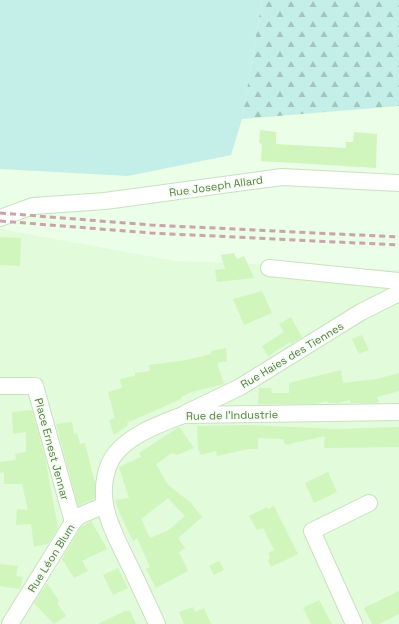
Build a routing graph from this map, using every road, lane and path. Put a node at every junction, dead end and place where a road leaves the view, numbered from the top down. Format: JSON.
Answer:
{"nodes":[{"id":1,"x":399,"y":183,"type":"edge"},
{"id":2,"x":0,"y":218,"type":"edge"},
{"id":3,"x":269,"y":268,"type":"dead end"},
{"id":4,"x":399,"y":281,"type":"edge"},
{"id":5,"x":399,"y":293,"type":"edge"},
{"id":6,"x":0,"y":386,"type":"edge"},
{"id":7,"x":399,"y":412,"type":"edge"},
{"id":8,"x":183,"y":415,"type":"junction"},
{"id":9,"x":369,"y":504,"type":"dead end"},
{"id":10,"x":105,"y":505,"type":"junction"},
{"id":11,"x":73,"y":522,"type":"junction"},
{"id":12,"x":10,"y":624,"type":"edge"},
{"id":13,"x":157,"y":624,"type":"edge"},
{"id":14,"x":354,"y":624,"type":"edge"}],
"edges":[{"from":1,"to":2,"type":"street","name":"Rue Joseph Allard"},
{"from":3,"to":4,"type":"street"},
{"from":5,"to":8,"type":"street","name":"Rue Haies des Tiennes"},
{"from":6,"to":11,"type":"street","name":"Place Ernest Jennar"},
{"from":7,"to":8,"type":"street","name":"Rue de l'Industrie"},
{"from":8,"to":10,"type":"street","name":"Rue de l'Industrie"},
{"from":9,"to":14,"type":"street"},
{"from":10,"to":11,"type":"street","name":"Rue Léon Blum"},
{"from":10,"to":13,"type":"street","name":"Rue de l'Industrie"},
{"from":11,"to":12,"type":"street","name":"Rue Léon Blum"}]}
